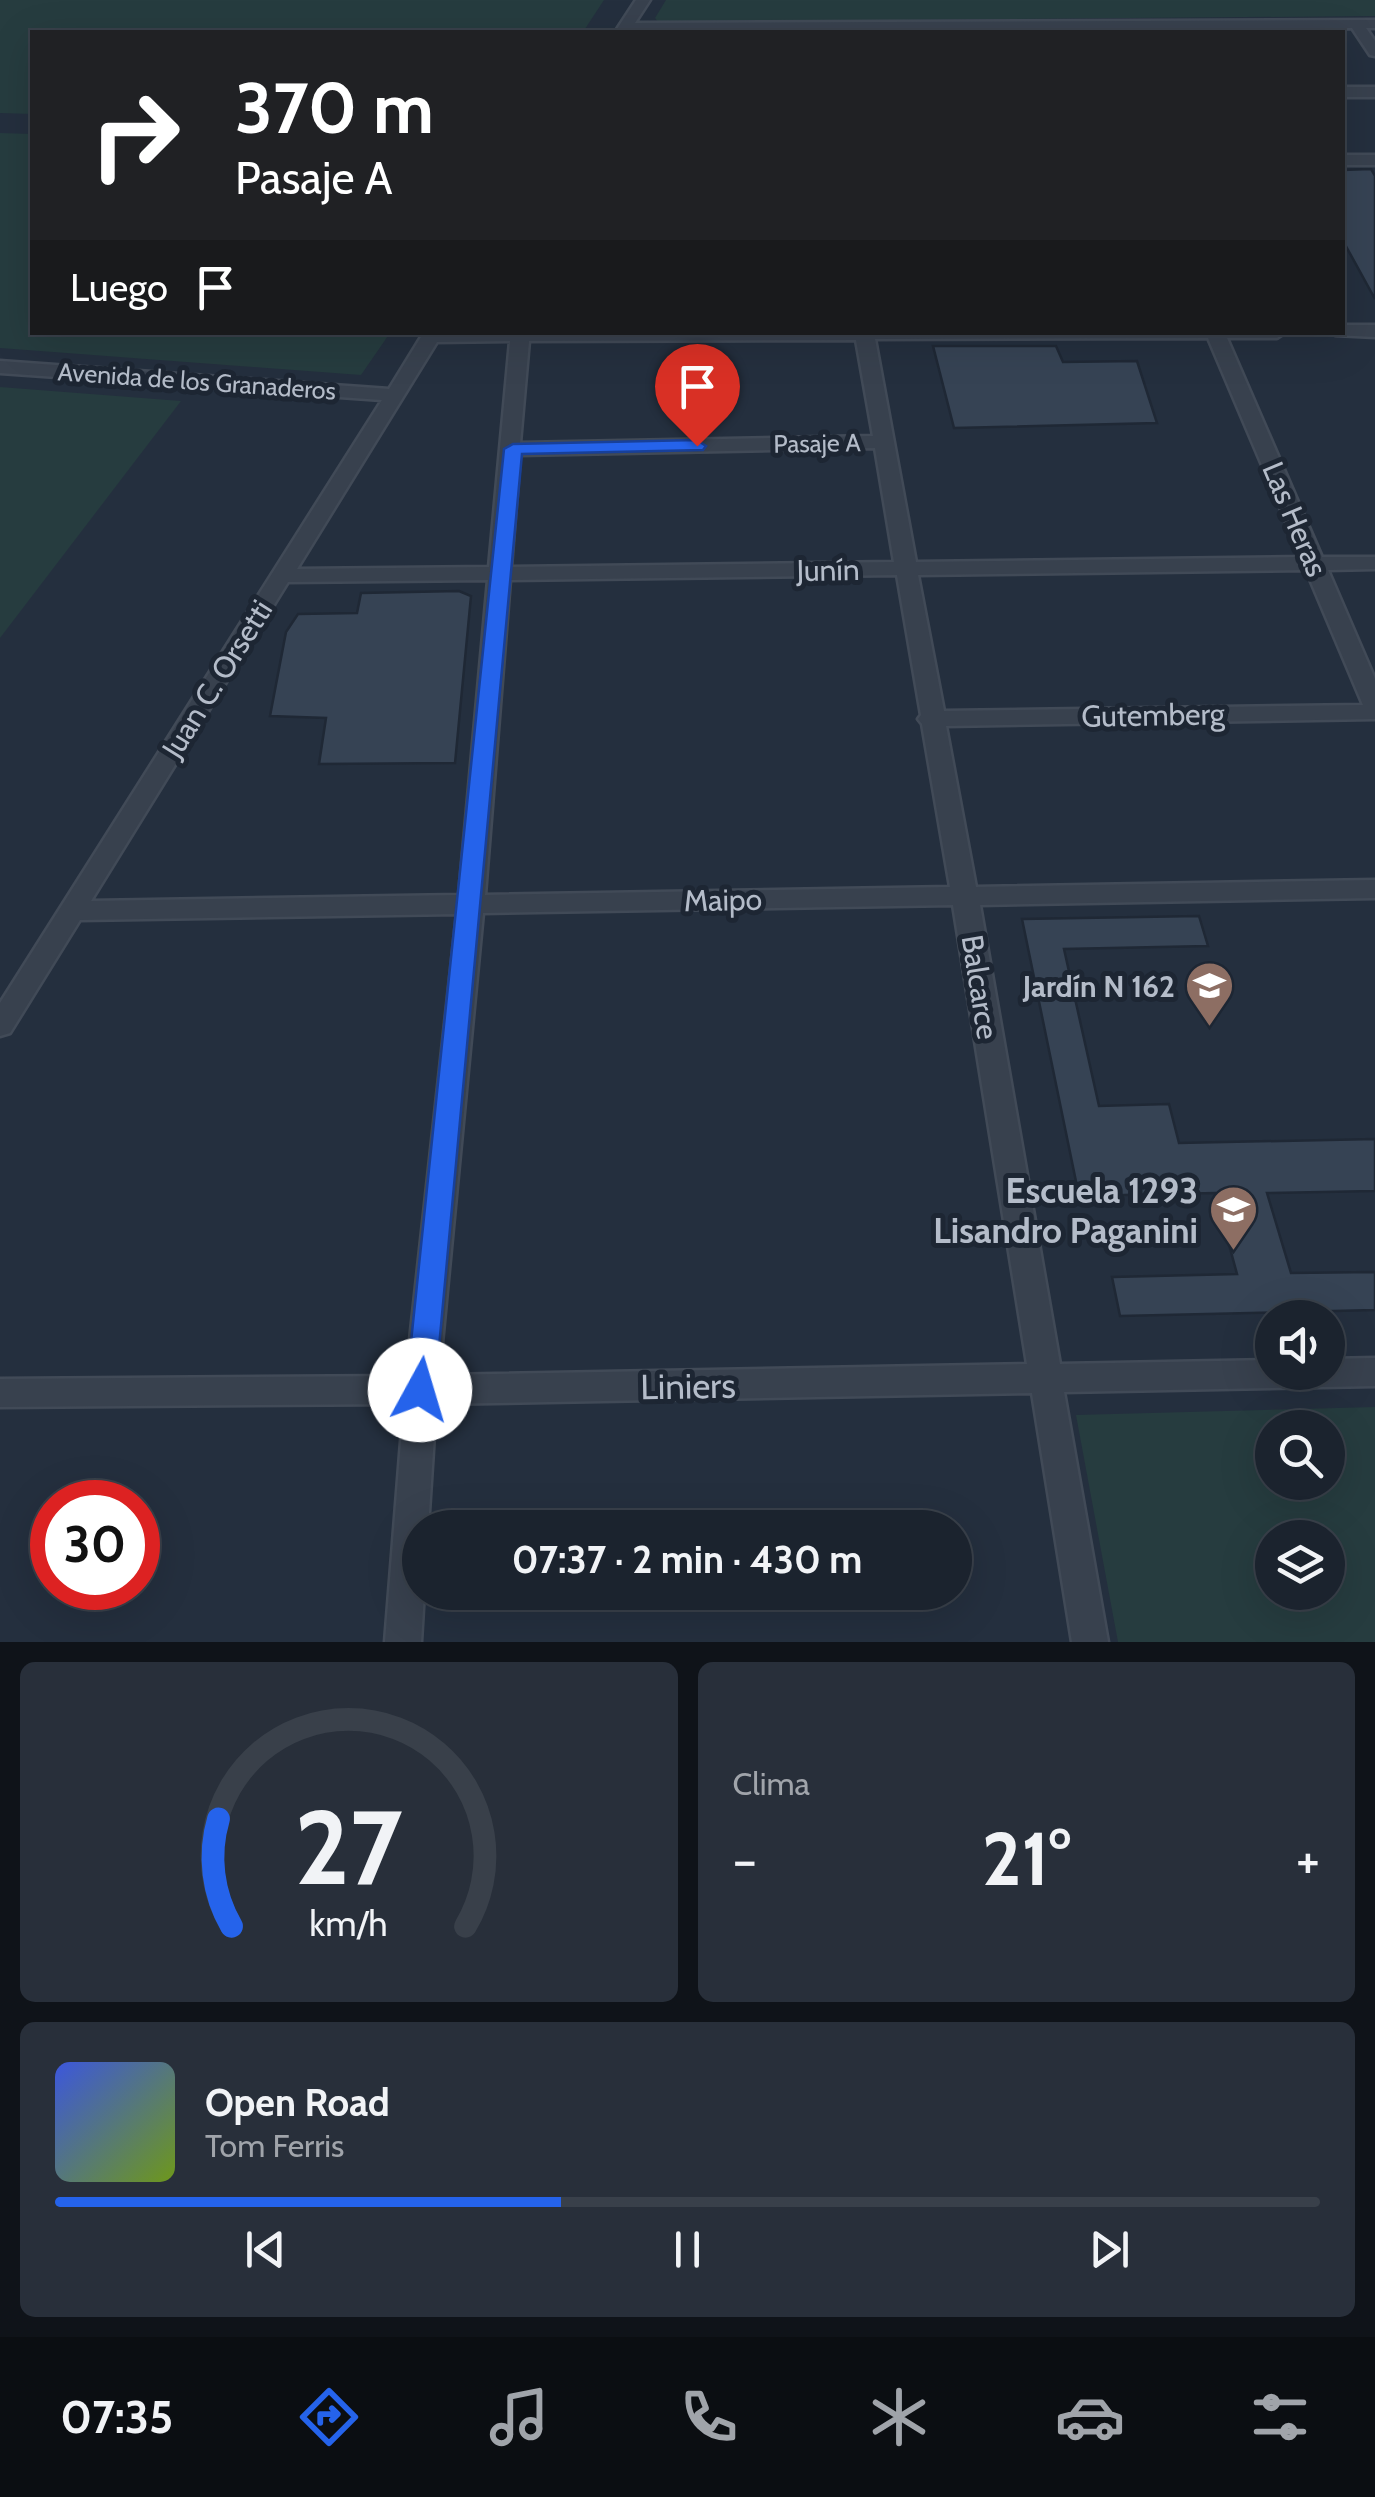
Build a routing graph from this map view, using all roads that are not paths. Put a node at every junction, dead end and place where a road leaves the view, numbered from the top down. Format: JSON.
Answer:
{"nodes":[{"id":1,"x":643,"y":0,"type":"edge"},
{"id":2,"x":1356,"y":24,"type":"junction"},
{"id":3,"x":1375,"y":24,"type":"edge"},
{"id":4,"x":1085,"y":28,"type":"edge"},
{"id":5,"x":624,"y":30,"type":"edge"},
{"id":6,"x":813,"y":30,"type":"edge"},
{"id":7,"x":1375,"y":52,"type":"edge"},
{"id":8,"x":1345,"y":92,"type":"edge"},
{"id":9,"x":1375,"y":92,"type":"edge"},
{"id":10,"x":1345,"y":160,"type":"edge"},
{"id":11,"x":1375,"y":160,"type":"edge"},
{"id":12,"x":1375,"y":331,"type":"edge"},
{"id":13,"x":1345,"y":332,"type":"edge"},
{"id":14,"x":431,"y":335,"type":"edge"},
{"id":15,"x":520,"y":335,"type":"edge"},
{"id":16,"x":559,"y":335,"type":"edge"},
{"id":17,"x":864,"y":335,"type":"edge"},
{"id":18,"x":1216,"y":335,"type":"edge"},
{"id":19,"x":0,"y":368,"type":"edge"},
{"id":20,"x":394,"y":396,"type":"junction"},
{"id":21,"x":880,"y":442,"type":"junction"},
{"id":22,"x":513,"y":449,"type":"junction"},
{"id":23,"x":1314,"y":564,"type":"junction"},
{"id":24,"x":1375,"y":564,"type":"edge"},
{"id":25,"x":906,"y":568,"type":"junction"},
{"id":26,"x":498,"y":574,"type":"junction"},
{"id":27,"x":281,"y":576,"type":"junction"},
{"id":28,"x":1375,"y":709,"type":"edge"},
{"id":29,"x":930,"y":719,"type":"junction"},
{"id":30,"x":1375,"y":889,"type":"edge"},
{"id":31,"x":965,"y":896,"type":"junction"},
{"id":32,"x":471,"y":904,"type":"junction"},
{"id":33,"x":72,"y":911,"type":"junction"},
{"id":34,"x":0,"y":1026,"type":"edge"},
{"id":35,"x":1375,"y":1372,"type":"edge"},
{"id":36,"x":1044,"y":1380,"type":"junction"},
{"id":37,"x":420,"y":1390,"type":"junction"},
{"id":38,"x":0,"y":1393,"type":"edge"},
{"id":39,"x":403,"y":1642,"type":"edge"},
{"id":40,"x":1090,"y":1642,"type":"edge"}],
"edges":[{"from":1,"to":5,"type":"street"},
{"from":2,"to":3,"type":"street"},
{"from":2,"to":4,"type":"street"},
{"from":2,"to":7,"type":"street"},
{"from":4,"to":6,"type":"street"},
{"from":5,"to":6,"type":"street"},
{"from":8,"to":9,"type":"street"},
{"from":10,"to":11,"type":"street"},
{"from":12,"to":13,"type":"street"},
{"from":14,"to":20,"type":"street","name":"Juan C. Orsetti"},
{"from":15,"to":16,"type":"street"},
{"from":15,"to":22,"type":"street"},
{"from":16,"to":17,"type":"street"},
{"from":17,"to":21,"type":"street","name":"Balcarce"},
{"from":18,"to":23,"type":"street","name":"Las Heras"},
{"from":19,"to":20,"type":"street","name":"Avenida de los Granaderos"},
{"from":20,"to":27,"type":"street","name":"Juan C. Orsetti"},
{"from":21,"to":22,"type":"street","name":"Pasaje A"},
{"from":21,"to":25,"type":"street","name":"Balcarce"},
{"from":22,"to":26,"type":"street"},
{"from":23,"to":24,"type":"street","name":"Junín"},
{"from":23,"to":25,"type":"street","name":"Junín"},
{"from":23,"to":28,"type":"street","name":"Las Heras"},
{"from":25,"to":26,"type":"street","name":"Junín"},
{"from":25,"to":29,"type":"street","name":"Balcarce"},
{"from":26,"to":27,"type":"street","name":"Junín"},
{"from":26,"to":32,"type":"street"},
{"from":27,"to":33,"type":"street","name":"Juan C. Orsetti"},
{"from":28,"to":29,"type":"street","name":"Gutemberg"},
{"from":29,"to":31,"type":"street","name":"Balcarce"},
{"from":30,"to":31,"type":"street","name":"Maipo"},
{"from":31,"to":32,"type":"street","name":"Maipo"},
{"from":31,"to":36,"type":"street","name":"Balcarce"},
{"from":32,"to":33,"type":"street","name":"Maipo"},
{"from":32,"to":37,"type":"street"},
{"from":33,"to":34,"type":"street","name":"Juan C. Orsetti"},
{"from":35,"to":36,"type":"street","name":"Liniers"},
{"from":36,"to":37,"type":"street","name":"Liniers"},
{"from":36,"to":40,"type":"street","name":"Balcarce"},
{"from":37,"to":38,"type":"street","name":"Liniers"},
{"from":37,"to":39,"type":"street"}]}
